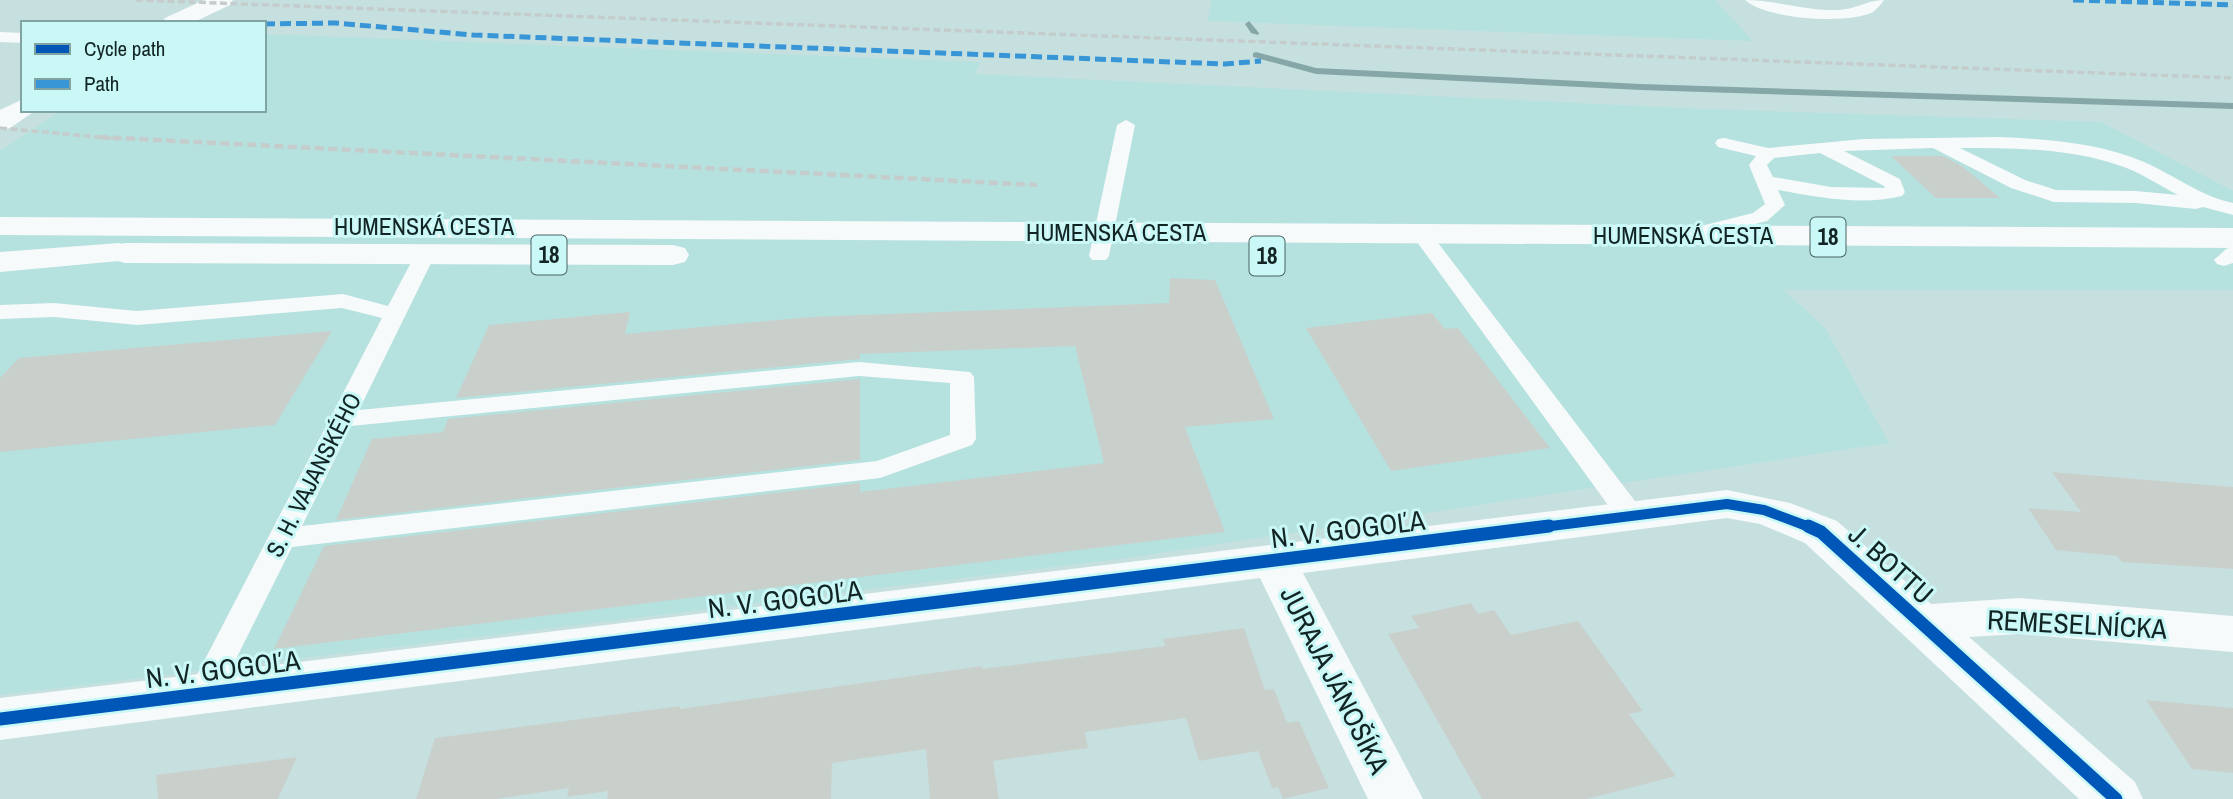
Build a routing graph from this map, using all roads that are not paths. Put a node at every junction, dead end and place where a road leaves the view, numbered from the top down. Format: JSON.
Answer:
{"nodes":[{"id":1,"x":222,"y":0,"type":"edge"},
{"id":2,"x":1752,"y":0,"type":"edge"},
{"id":3,"x":1877,"y":0,"type":"edge"},
{"id":4,"x":177,"y":21,"type":"edge"},
{"id":5,"x":0,"y":37,"type":"edge"},
{"id":6,"x":21,"y":38,"type":"edge"},
{"id":7,"x":21,"y":108,"type":"edge"},
{"id":8,"x":0,"y":122,"type":"edge"},
{"id":9,"x":1126,"y":125,"type":"dead end"},
{"id":10,"x":1724,"y":143,"type":"dead end"},
{"id":11,"x":1936,"y":143,"type":"junction"},
{"id":12,"x":1820,"y":146,"type":"junction"},
{"id":13,"x":1768,"y":153,"type":"junction"},
{"id":14,"x":1767,"y":182,"type":"junction"},
{"id":15,"x":2225,"y":208,"type":"edge"},
{"id":16,"x":2233,"y":221,"type":"edge"},
{"id":17,"x":0,"y":226,"type":"edge"},
{"id":18,"x":1681,"y":236,"type":"junction"},
{"id":19,"x":1101,"y":244,"type":"junction"},
{"id":20,"x":1429,"y":246,"type":"junction"},
{"id":21,"x":0,"y":252,"type":"edge"},
{"id":22,"x":119,"y":253,"type":"junction"},
{"id":23,"x":2231,"y":253,"type":"edge"},
{"id":24,"x":425,"y":255,"type":"junction"},
{"id":25,"x":0,"y":262,"type":"edge"},
{"id":26,"x":9,"y":312,"type":"edge"},
{"id":27,"x":395,"y":315,"type":"junction"},
{"id":28,"x":0,"y":330,"type":"edge"},
{"id":29,"x":342,"y":419,"type":"junction"},
{"id":30,"x":1631,"y":516,"type":"junction"},
{"id":31,"x":1576,"y":523,"type":"joint"},
{"id":32,"x":282,"y":538,"type":"junction"},
{"id":33,"x":1274,"y":561,"type":"junction"},
{"id":34,"x":1922,"y":622,"type":"junction"},
{"id":35,"x":2233,"y":634,"type":"edge"},
{"id":36,"x":203,"y":694,"type":"junction"},
{"id":37,"x":0,"y":719,"type":"edge"},
{"id":38,"x":1396,"y":799,"type":"edge"},
{"id":39,"x":2116,"y":799,"type":"edge"}],
"edges":[{"from":1,"to":4,"type":"main road"},
{"from":2,"to":3,"type":"lane"},
{"from":5,"to":6,"type":"lane"},
{"from":7,"to":8,"type":"main road"},
{"from":9,"to":19,"type":"lane"},
{"from":10,"to":13,"type":"lane"},
{"from":11,"to":12,"type":"lane"},
{"from":11,"to":15,"type":"lane"},
{"from":11,"to":15,"type":"lane"},
{"from":12,"to":13,"type":"lane"},
{"from":12,"to":14,"type":"lane"},
{"from":13,"to":14,"type":"lane"},
{"from":14,"to":18,"type":"lane"},
{"from":15,"to":16,"type":"lane"},
{"from":17,"to":19,"type":"main road","name":"HUMENSKÁ CESTA","number":"18"},
{"from":18,"to":20,"type":"main road","name":"HUMENSKÁ CESTA","number":"18"},
{"from":18,"to":23,"type":"main road","name":"HUMENSKÁ CESTA","number":"18"},
{"from":19,"to":20,"type":"main road","name":"HUMENSKÁ CESTA","number":"18"},
{"from":19,"to":24,"type":"main road","name":"HUMENSKÁ CESTA","number":"18"},
{"from":20,"to":23,"type":"main road","name":"HUMENSKÁ CESTA","number":"18"},
{"from":20,"to":30,"type":"lane"},
{"from":21,"to":22,"type":"main road","name":"HUMENSKÁ CESTA","number":"18"},
{"from":22,"to":24,"type":"main road","name":"HUMENSKÁ CESTA","number":"18"},
{"from":22,"to":25,"type":"main road"},
{"from":24,"to":27,"type":"lane","name":"S. H. VAJANSKÉHO"},
{"from":26,"to":27,"type":"lane"},
{"from":26,"to":28,"type":"lane"},
{"from":27,"to":29,"type":"lane","name":"S. H. VAJANSKÉHO"},
{"from":29,"to":32,"type":"lane","name":"S. H. VAJANSKÉHO"},
{"from":29,"to":32,"type":"lane"},
{"from":30,"to":31,"type":"main road","name":"J. BOTTU"},
{"from":30,"to":34,"type":"main road","name":"J. BOTTU"},
{"from":31,"to":33,"type":"main road","name":"N. V. GOGOĽA"},
{"from":32,"to":36,"type":"lane","name":"S. H. VAJANSKÉHO"},
{"from":33,"to":36,"type":"main road","name":"N. V. GOGOĽA"},
{"from":33,"to":38,"type":"main road","name":"JURAJA JÁNOŠÍKA"},
{"from":34,"to":35,"type":"main road","name":"REMESELNÍCKA"},
{"from":34,"to":39,"type":"main road","name":"J. BOTTU"},
{"from":36,"to":37,"type":"main road","name":"N. V. GOGOĽA"}]}
